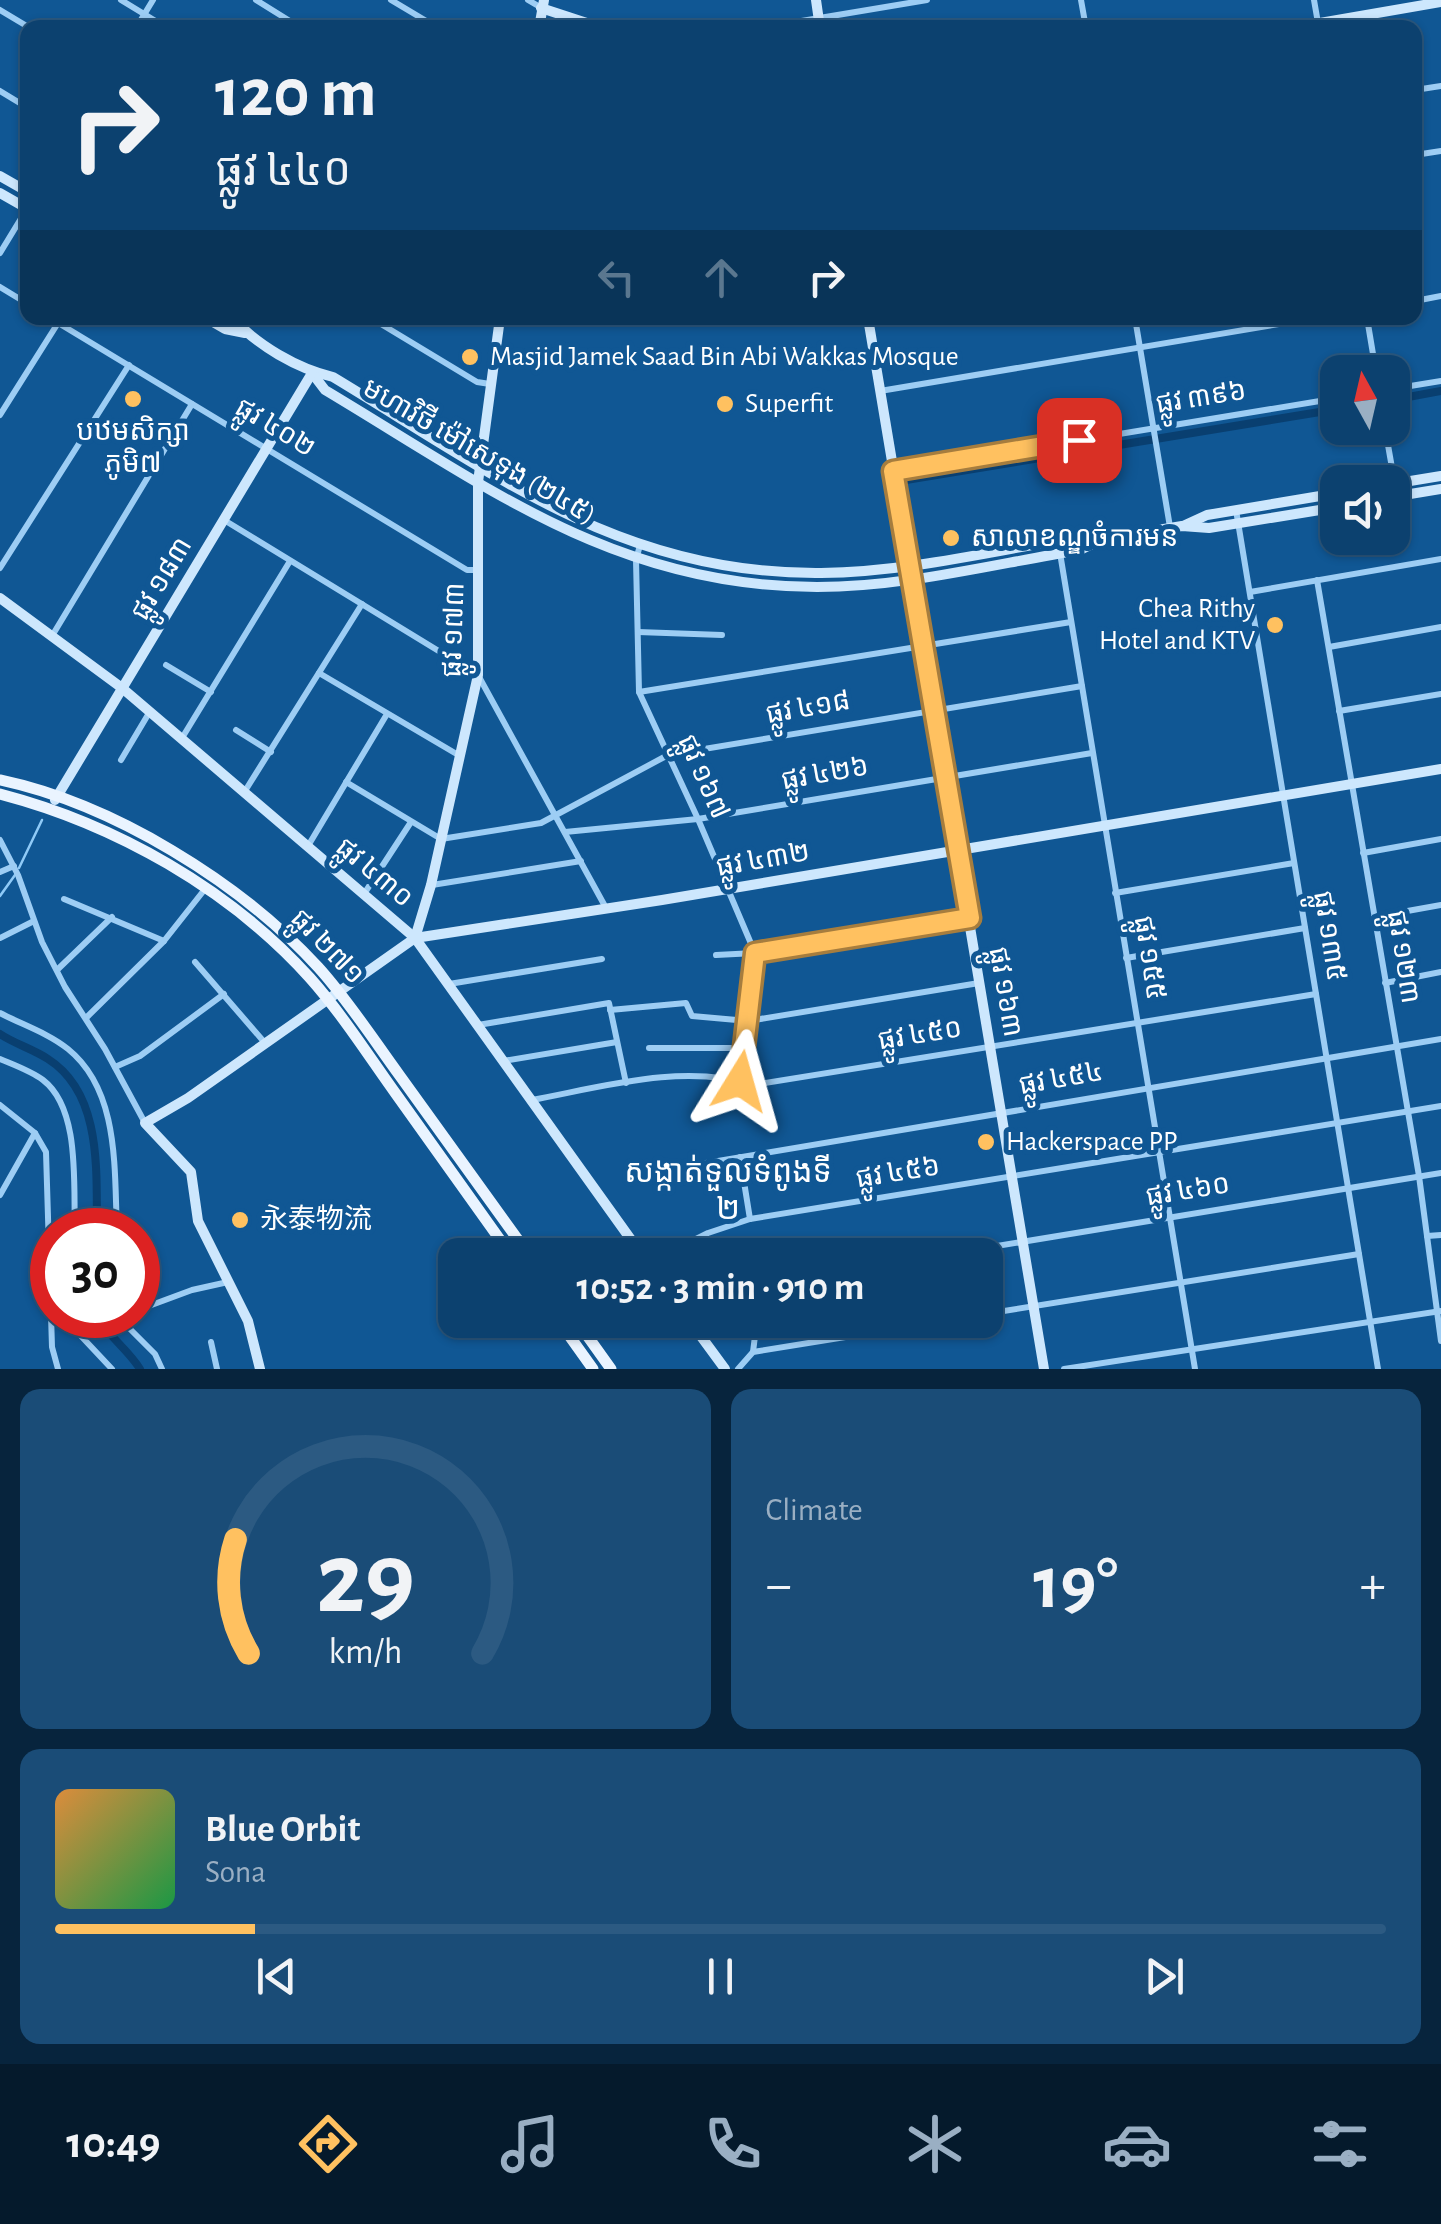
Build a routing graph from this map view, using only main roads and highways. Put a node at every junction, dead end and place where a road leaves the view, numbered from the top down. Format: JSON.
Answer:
{"nodes":[{"id":1,"x":0,"y":780,"type":"edge"},
{"id":2,"x":0,"y":794,"type":"edge"},
{"id":3,"x":54,"y":803,"type":"junction"},
{"id":4,"x":334,"y":996,"type":"junction"},
{"id":5,"x":499,"y":1238,"type":"edge"},
{"id":6,"x":516,"y":1238,"type":"edge"},
{"id":7,"x":569,"y":1338,"type":"edge"},
{"id":8,"x":589,"y":1338,"type":"edge"},
{"id":9,"x":587,"y":1366,"type":"edge"},
{"id":10,"x":611,"y":1369,"type":"edge"}],
"edges":[{"from":1,"to":3,"type":"main road","name":"ផ្លូវ ២៧១"},
{"from":2,"to":3,"type":"main road","name":"ផ្លូវ ២៧១"},
{"from":3,"to":4,"type":"main road","name":"ផ្លូវ ២៧១"},
{"from":3,"to":4,"type":"main road","name":"ផ្លូវ ២៧១"},
{"from":4,"to":5,"type":"main road","name":"ផ្លូវ ២៧១"},
{"from":4,"to":6,"type":"main road","name":"ផ្លូវ ២៧១"},
{"from":7,"to":9,"type":"main road"},
{"from":8,"to":10,"type":"main road"}]}
